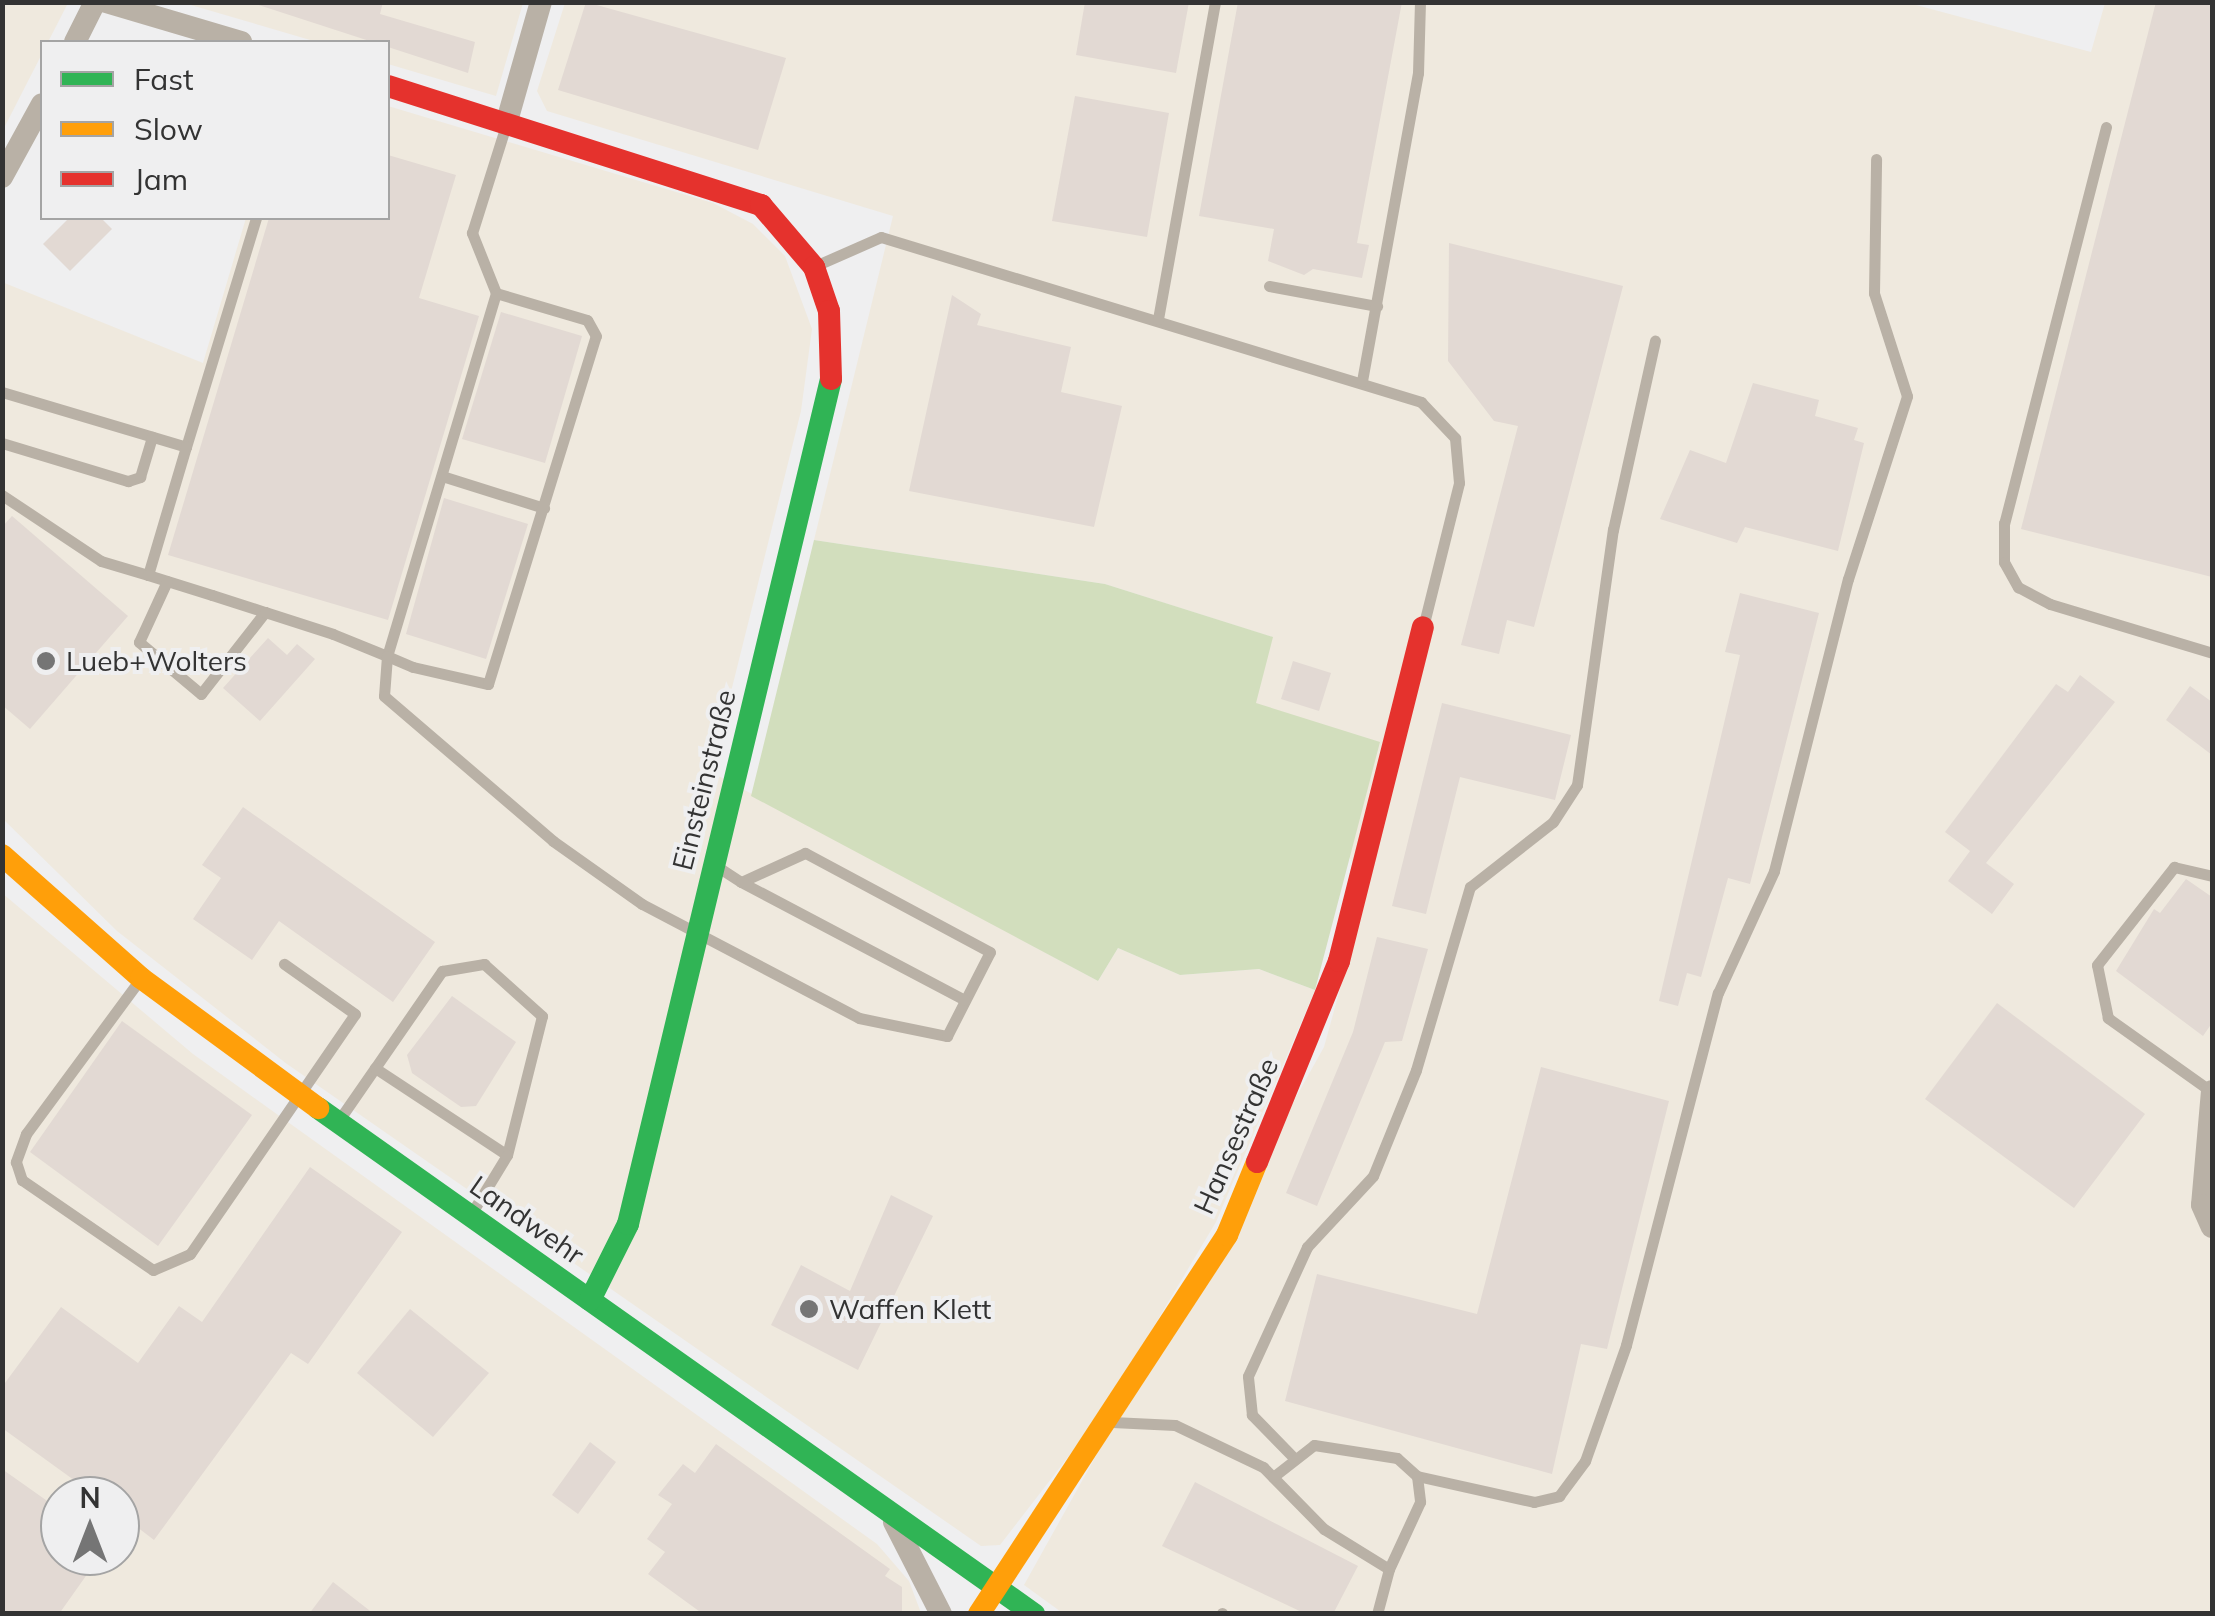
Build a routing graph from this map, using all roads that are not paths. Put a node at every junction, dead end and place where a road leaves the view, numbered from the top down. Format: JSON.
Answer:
{"nodes":[{"id":1,"x":95,"y":2,"type":"edge"},
{"id":2,"x":106,"y":2,"type":"edge"},
{"id":3,"x":541,"y":2,"type":"edge"},
{"id":4,"x":1215,"y":2,"type":"edge"},
{"id":5,"x":1420,"y":2,"type":"edge"},
{"id":6,"x":77,"y":40,"type":"edge"},
{"id":7,"x":234,"y":40,"type":"edge"},
{"id":8,"x":390,"y":87,"type":"edge"},
{"id":9,"x":40,"y":108,"type":"edge"},
{"id":10,"x":507,"y":121,"type":"junction"},
{"id":11,"x":2106,"y":127,"type":"dead end"},
{"id":12,"x":1876,"y":159,"type":"dead end"},
{"id":13,"x":2,"y":177,"type":"edge"},
{"id":14,"x":255,"y":220,"type":"edge"},
{"id":15,"x":814,"y":267,"type":"junction"},
{"id":16,"x":1269,"y":286,"type":"dead end"},
{"id":17,"x":496,"y":293,"type":"junction"},
{"id":18,"x":1377,"y":306,"type":"junction"},
{"id":19,"x":1158,"y":319,"type":"junction"},
{"id":20,"x":1655,"y":341,"type":"dead end"},
{"id":21,"x":1362,"y":381,"type":"junction"},
{"id":22,"x":2,"y":392,"type":"edge"},
{"id":23,"x":152,"y":437,"type":"junction"},
{"id":24,"x":2,"y":443,"type":"edge"},
{"id":25,"x":186,"y":447,"type":"junction"},
{"id":26,"x":442,"y":476,"type":"junction"},
{"id":27,"x":2,"y":496,"type":"edge"},
{"id":28,"x":544,"y":508,"type":"junction"},
{"id":29,"x":148,"y":575,"type":"junction"},
{"id":30,"x":167,"y":581,"type":"junction"},
{"id":31,"x":266,"y":612,"type":"junction"},
{"id":32,"x":1423,"y":627,"type":"joint"},
{"id":33,"x":2212,"y":652,"type":"edge"},
{"id":34,"x":387,"y":656,"type":"junction"},
{"id":35,"x":2,"y":855,"type":"edge"},
{"id":36,"x":715,"y":865,"type":"junction"},
{"id":37,"x":2212,"y":876,"type":"edge"},
{"id":38,"x":741,"y":882,"type":"junction"},
{"id":39,"x":697,"y":936,"type":"junction"},
{"id":40,"x":284,"y":964,"type":"dead end"},
{"id":41,"x":141,"y":978,"type":"junction"},
{"id":42,"x":966,"y":1000,"type":"junction"},
{"id":43,"x":375,"y":1068,"type":"junction"},
{"id":44,"x":2212,"y":1092,"type":"edge"},
{"id":45,"x":302,"y":1098,"type":"junction"},
{"id":46,"x":336,"y":1124,"type":"junction"},
{"id":47,"x":507,"y":1155,"type":"junction"},
{"id":48,"x":469,"y":1216,"type":"junction"},
{"id":49,"x":2212,"y":1226,"type":"edge"},
{"id":50,"x":590,"y":1300,"type":"junction"},
{"id":51,"x":1108,"y":1422,"type":"junction"},
{"id":52,"x":1295,"y":1460,"type":"junction"},
{"id":53,"x":1273,"y":1476,"type":"junction"},
{"id":54,"x":1417,"y":1476,"type":"junction"},
{"id":55,"x":887,"y":1510,"type":"junction"},
{"id":56,"x":1388,"y":1568,"type":"junction"},
{"id":57,"x":998,"y":1588,"type":"junction"},
{"id":58,"x":941,"y":1614,"type":"edge"},
{"id":59,"x":980,"y":1614,"type":"edge"},
{"id":60,"x":1034,"y":1614,"type":"edge"},
{"id":61,"x":1377,"y":1614,"type":"edge"}],
"edges":[{"from":1,"to":6,"type":"street"},
{"from":2,"to":7,"type":"street"},
{"from":3,"to":10,"type":"street"},
{"from":4,"to":19,"type":"lane"},
{"from":5,"to":18,"type":"lane"},
{"from":8,"to":10,"type":"street","name":"Einsteinstraße"},
{"from":9,"to":13,"type":"street"},
{"from":10,"to":15,"type":"street","name":"Einsteinstraße"},
{"from":10,"to":17,"type":"lane"},
{"from":11,"to":33,"type":"lane"},
{"from":12,"to":54,"type":"lane"},
{"from":14,"to":25,"type":"lane"},
{"from":15,"to":19,"type":"lane"},
{"from":15,"to":36,"type":"street","name":"Einsteinstraße"},
{"from":16,"to":18,"type":"lane"},
{"from":17,"to":26,"type":"lane"},
{"from":17,"to":28,"type":"lane"},
{"from":18,"to":21,"type":"lane"},
{"from":19,"to":21,"type":"lane"},
{"from":20,"to":52,"type":"lane"},
{"from":21,"to":32,"type":"lane"},
{"from":22,"to":23,"type":"lane"},
{"from":23,"to":24,"type":"lane"},
{"from":23,"to":25,"type":"lane"},
{"from":25,"to":29,"type":"lane"},
{"from":26,"to":28,"type":"lane"},
{"from":26,"to":34,"type":"lane"},
{"from":27,"to":29,"type":"lane"},
{"from":28,"to":34,"type":"lane"},
{"from":29,"to":30,"type":"lane"},
{"from":30,"to":31,"type":"lane"},
{"from":30,"to":31,"type":"lane"},
{"from":31,"to":34,"type":"lane"},
{"from":32,"to":51,"type":"street","name":"Hansestraße"},
{"from":34,"to":39,"type":"lane"},
{"from":35,"to":41,"type":"street","name":"Landwehr"},
{"from":36,"to":38,"type":"lane"},
{"from":36,"to":39,"type":"street","name":"Einsteinstraße"},
{"from":37,"to":44,"type":"lane"},
{"from":38,"to":42,"type":"lane"},
{"from":38,"to":42,"type":"lane"},
{"from":39,"to":42,"type":"lane"},
{"from":39,"to":50,"type":"street","name":"Einsteinstraße"},
{"from":40,"to":45,"type":"lane"},
{"from":41,"to":45,"type":"street","name":"Landwehr"},
{"from":41,"to":45,"type":"lane"},
{"from":43,"to":46,"type":"lane"},
{"from":43,"to":47,"type":"lane"},
{"from":43,"to":47,"type":"lane"},
{"from":44,"to":49,"type":"street"},
{"from":45,"to":46,"type":"street","name":"Landwehr"},
{"from":46,"to":48,"type":"street","name":"Landwehr"},
{"from":47,"to":48,"type":"lane"},
{"from":48,"to":50,"type":"street","name":"Landwehr"},
{"from":50,"to":55,"type":"street","name":"Landwehr"},
{"from":51,"to":53,"type":"lane"},
{"from":51,"to":57,"type":"street","name":"Hansestraße"},
{"from":52,"to":53,"type":"lane"},
{"from":52,"to":54,"type":"lane"},
{"from":53,"to":56,"type":"lane"},
{"from":54,"to":56,"type":"lane"},
{"from":55,"to":57,"type":"street","name":"Landwehr"},
{"from":55,"to":58,"type":"street"},
{"from":56,"to":61,"type":"lane"},
{"from":57,"to":59,"type":"street","name":"Hansestraße"},
{"from":57,"to":60,"type":"street","name":"Landwehr"}]}
